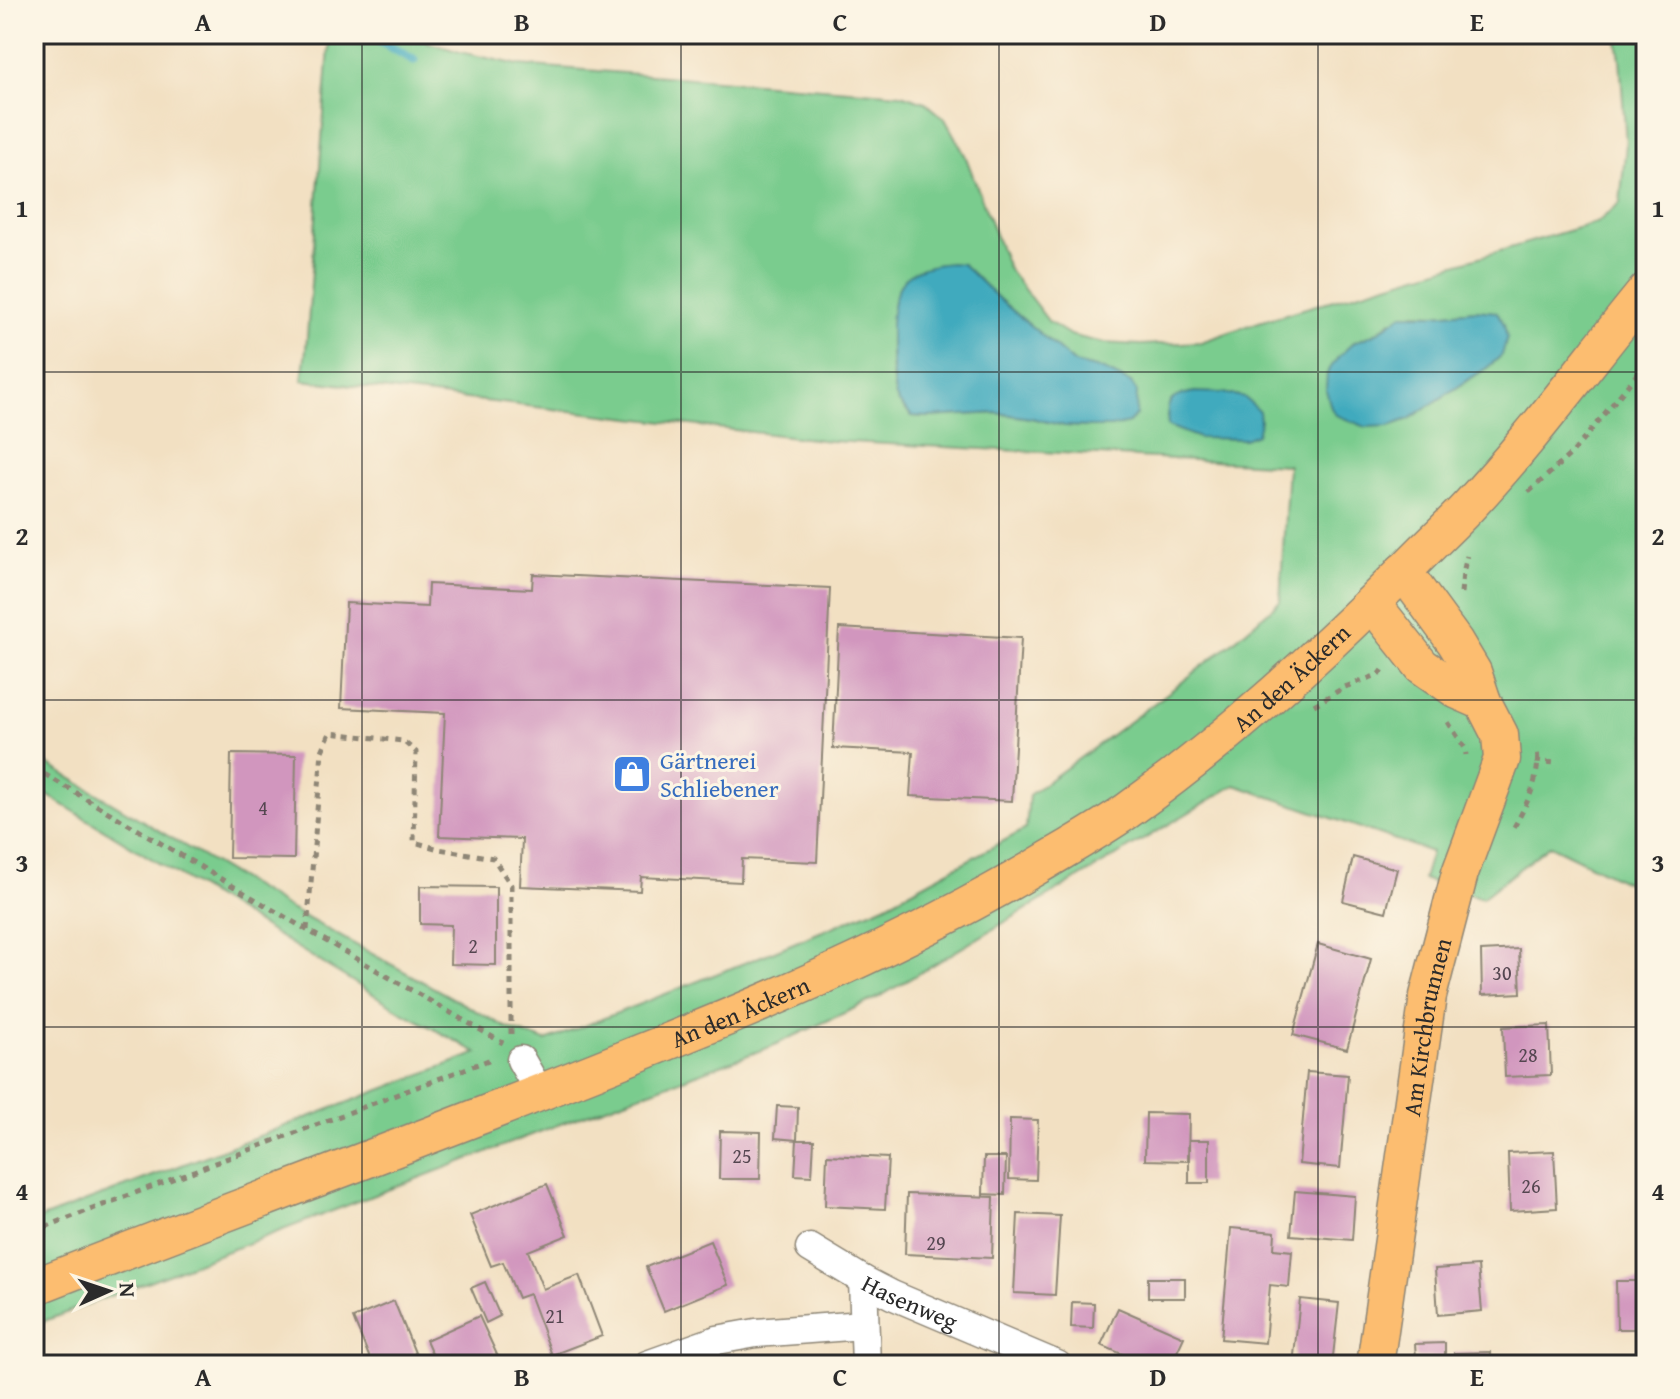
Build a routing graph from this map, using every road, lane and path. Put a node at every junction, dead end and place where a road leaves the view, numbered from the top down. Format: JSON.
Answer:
{"nodes":[{"id":1,"x":1646,"y":291,"type":"edge"},
{"id":2,"x":1646,"y":325,"type":"edge"},
{"id":3,"x":1646,"y":363,"type":"edge"},
{"id":4,"x":1522,"y":443,"type":"junction"},
{"id":5,"x":1524,"y":496,"type":"dead end"},
{"id":6,"x":1468,"y":554,"type":"dead end"},
{"id":7,"x":1403,"y":571,"type":"junction"},
{"id":8,"x":1461,"y":591,"type":"dead end"},
{"id":9,"x":1372,"y":603,"type":"junction"},
{"id":10,"x":1422,"y":666,"type":"junction"},
{"id":11,"x":1380,"y":674,"type":"dead end"},
{"id":12,"x":1388,"y":678,"type":"dead end"},
{"id":13,"x":1292,"y":679,"type":"junction"},
{"id":14,"x":1483,"y":702,"type":"junction"},
{"id":15,"x":1445,"y":717,"type":"dead end"},
{"id":16,"x":1467,"y":762,"type":"dead end"},
{"id":17,"x":34,"y":768,"type":"edge"},
{"id":18,"x":307,"y":930,"type":"junction"},
{"id":19,"x":521,"y":1060,"type":"joint"},
{"id":20,"x":540,"y":1093,"type":"junction"},
{"id":21,"x":34,"y":1231,"type":"edge"},
{"id":22,"x":810,"y":1248,"type":"dead end"},
{"id":23,"x":863,"y":1280,"type":"junction"},
{"id":24,"x":34,"y":1287,"type":"edge"},
{"id":25,"x":863,"y":1325,"type":"junction"},
{"id":26,"x":647,"y":1365,"type":"edge"},
{"id":27,"x":866,"y":1365,"type":"edge"},
{"id":28,"x":1057,"y":1365,"type":"edge"},
{"id":29,"x":1375,"y":1365,"type":"edge"}],
"edges":[{"from":1,"to":4,"type":"main road"},
{"from":2,"to":4,"type":"main road"},
{"from":3,"to":5,"type":"path"},
{"from":4,"to":7,"type":"main road","name":"An den Äckern"},
{"from":6,"to":8,"type":"path"},
{"from":7,"to":9,"type":"main road","name":"An den Äckern"},
{"from":7,"to":14,"type":"main road","name":"Am Kirchbrunnen"},
{"from":9,"to":10,"type":"main road"},
{"from":9,"to":13,"type":"main road","name":"An den Äckern"},
{"from":10,"to":13,"type":"main road"},
{"from":10,"to":14,"type":"main road"},
{"from":11,"to":12,"type":"path"},
{"from":13,"to":20,"type":"main road","name":"An den Äckern"},
{"from":14,"to":29,"type":"main road","name":"Am Kirchbrunnen"},
{"from":15,"to":16,"type":"path"},
{"from":17,"to":18,"type":"path"},
{"from":18,"to":18,"type":"path"},
{"from":19,"to":20,"type":"street"},
{"from":19,"to":21,"type":"path"},
{"from":20,"to":24,"type":"main road","name":"An den Äckern"},
{"from":22,"to":23,"type":"street","name":"Hasenweg"},
{"from":23,"to":25,"type":"street"},
{"from":23,"to":28,"type":"street","name":"Hasenweg"},
{"from":25,"to":26,"type":"street","name":"Hasenweg"},
{"from":25,"to":27,"type":"street"}]}
